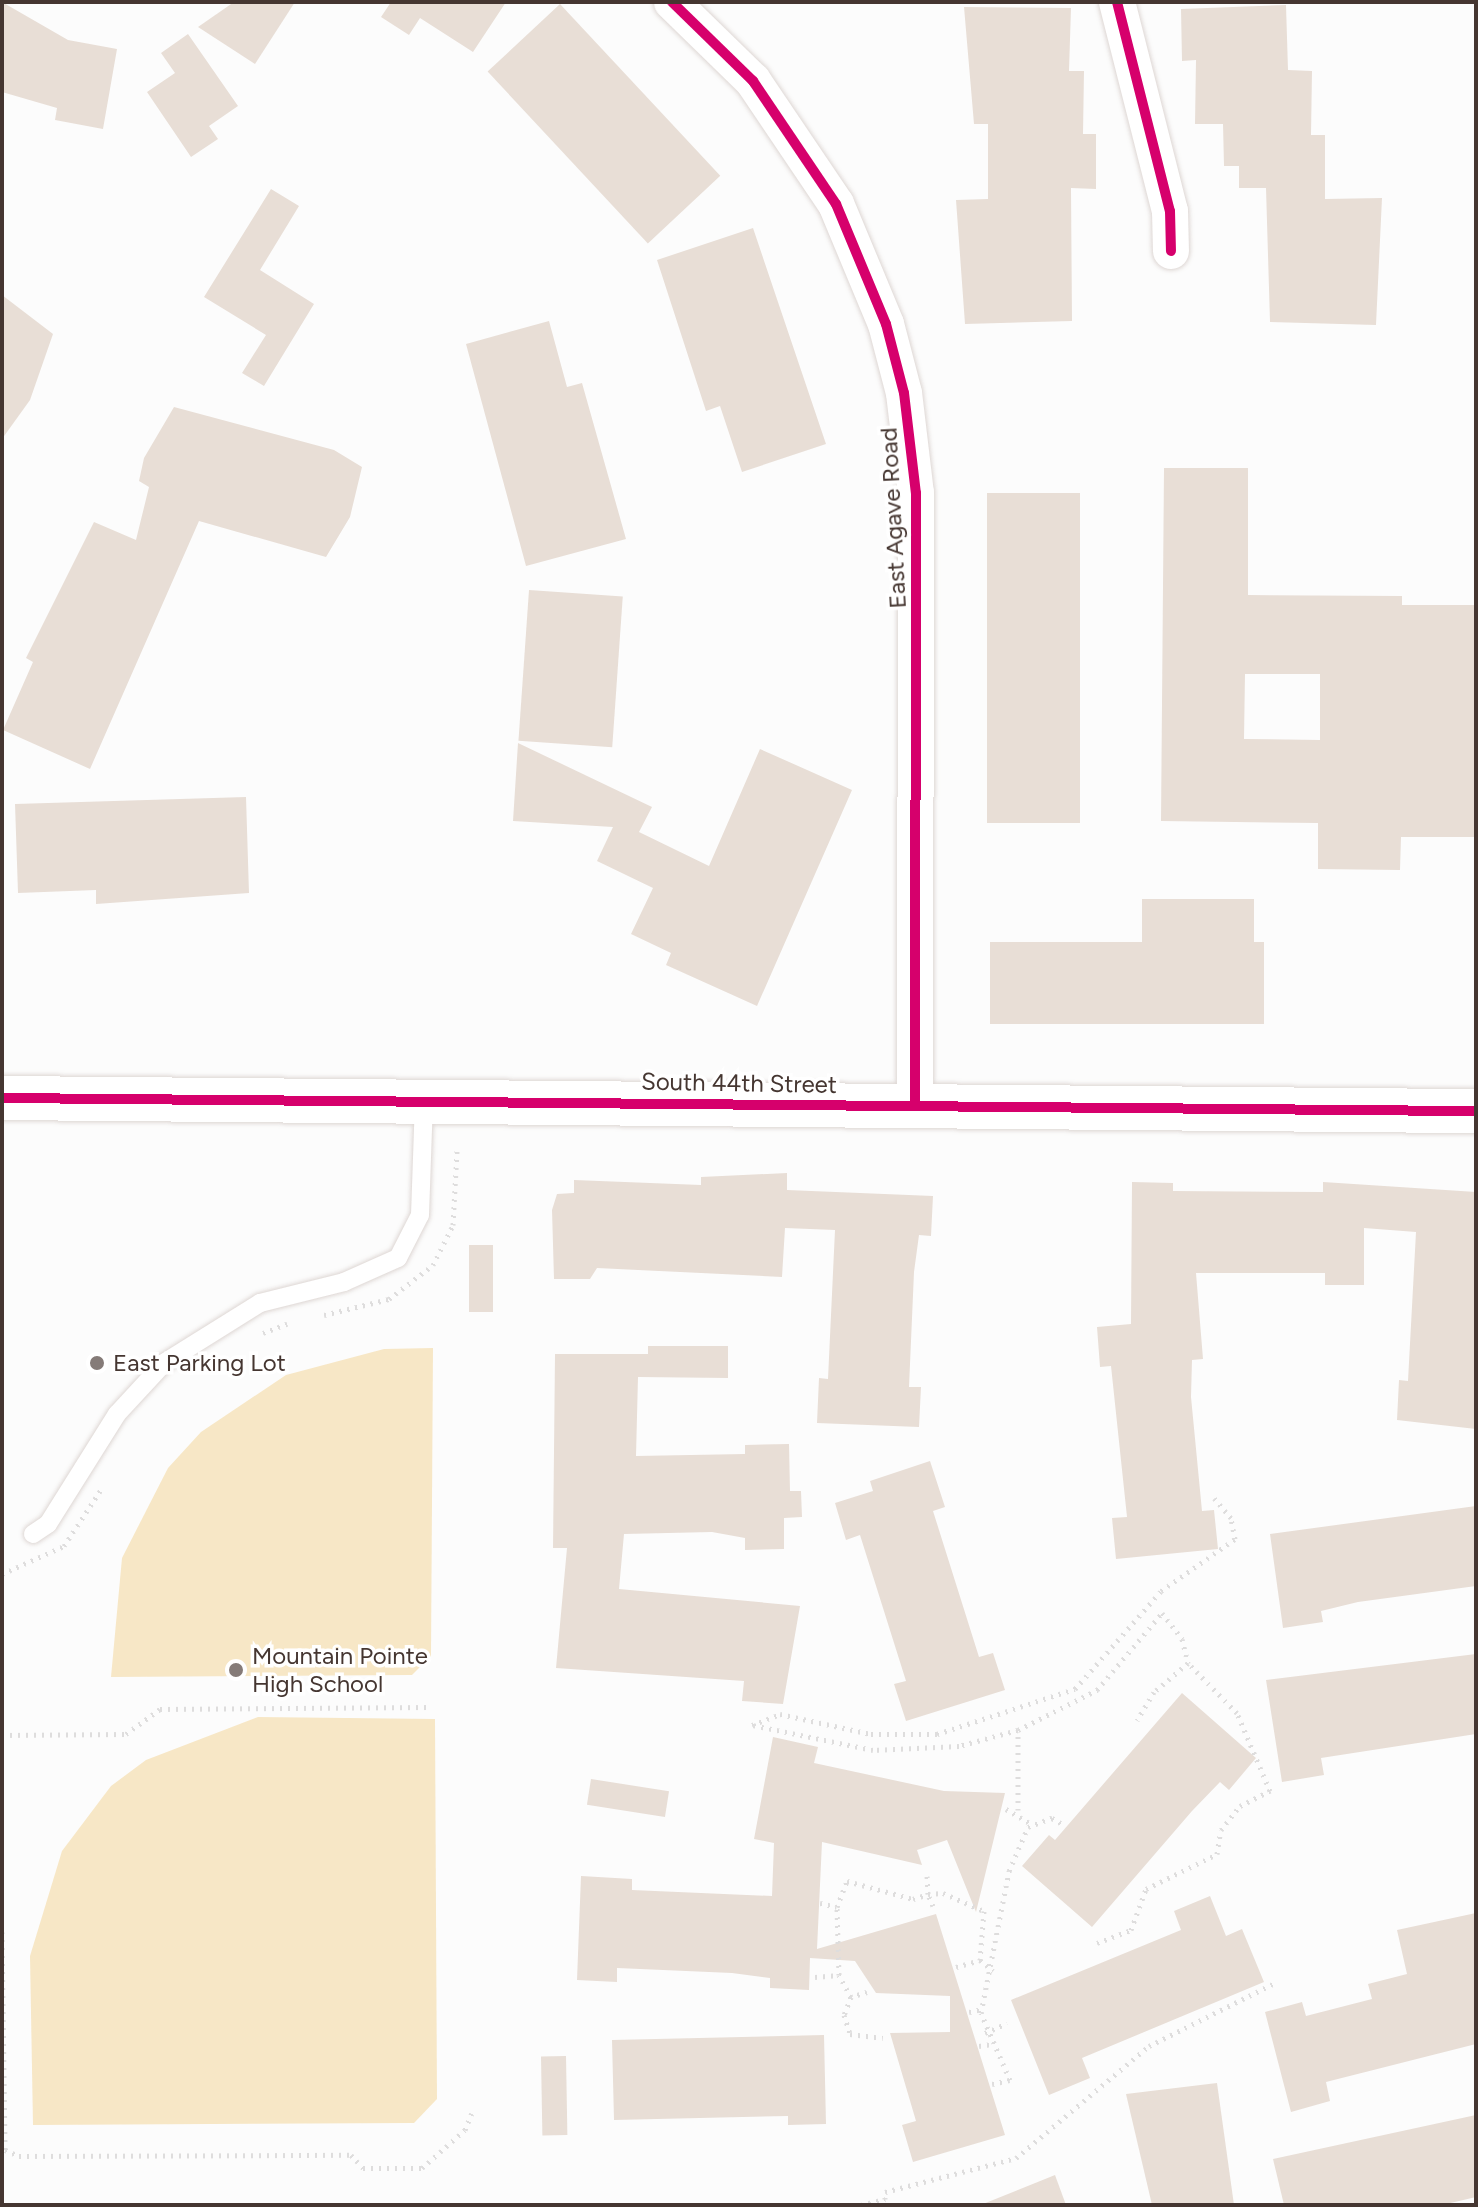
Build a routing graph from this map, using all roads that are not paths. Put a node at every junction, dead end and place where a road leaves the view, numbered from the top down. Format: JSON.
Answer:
{"nodes":[{"id":1,"x":672,"y":2,"type":"edge"},
{"id":2,"x":1117,"y":2,"type":"edge"},
{"id":3,"x":1171,"y":251,"type":"dead end"},
{"id":4,"x":2,"y":1098,"type":"edge"},
{"id":5,"x":424,"y":1099,"type":"junction"},
{"id":6,"x":915,"y":1106,"type":"junction"},
{"id":7,"x":1476,"y":1111,"type":"edge"},
{"id":8,"x":33,"y":1534,"type":"dead end"}],
"edges":[{"from":1,"to":6,"type":"street","name":"East Agave Road"},
{"from":2,"to":3,"type":"street"},
{"from":4,"to":5,"type":"street","name":"South 44th Street"},
{"from":5,"to":6,"type":"street","name":"South 44th Street"},
{"from":5,"to":8,"type":"lane"},
{"from":6,"to":7,"type":"street","name":"South 44th Street"}]}
